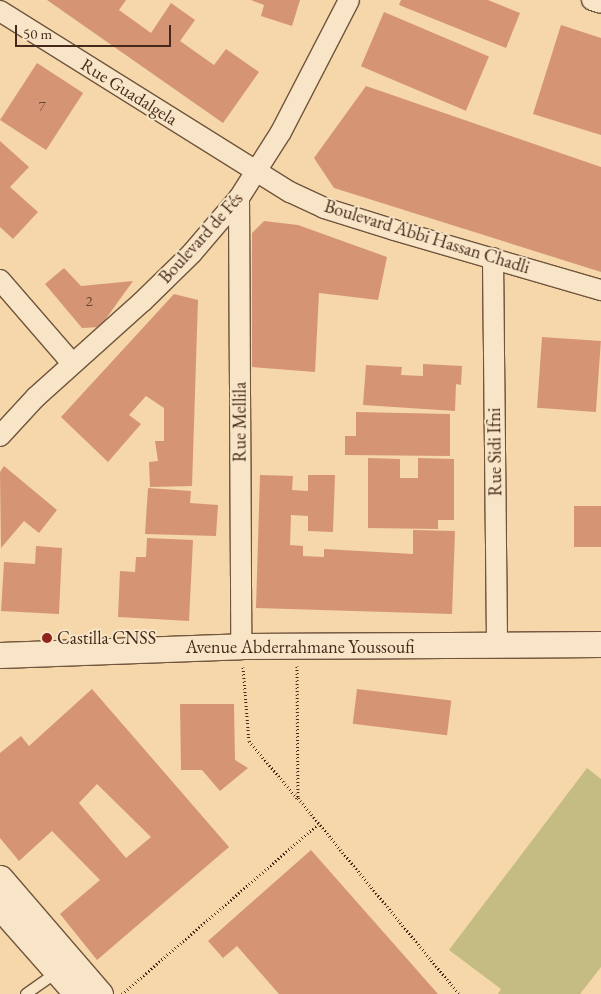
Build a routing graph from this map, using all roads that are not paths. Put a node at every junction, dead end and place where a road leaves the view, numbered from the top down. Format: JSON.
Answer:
{"nodes":[{"id":1,"x":349,"y":0,"type":"edge"},
{"id":2,"x":592,"y":0,"type":"edge"},
{"id":3,"x":601,"y":3,"type":"edge"},
{"id":4,"x":0,"y":11,"type":"edge"},
{"id":5,"x":257,"y":173,"type":"junction"},
{"id":6,"x":239,"y":198,"type":"junction"},
{"id":7,"x":493,"y":258,"type":"junction"},
{"id":8,"x":0,"y":280,"type":"edge"},
{"id":9,"x":601,"y":290,"type":"edge"},
{"id":10,"x":72,"y":363,"type":"junction"},
{"id":11,"x":0,"y":436,"type":"edge"},
{"id":12,"x":601,"y":644,"type":"edge"},
{"id":13,"x":241,"y":646,"type":"junction"},
{"id":14,"x":497,"y":646,"type":"junction"},
{"id":15,"x":0,"y":655,"type":"edge"},
{"id":16,"x":0,"y":878,"type":"edge"},
{"id":17,"x":0,"y":907,"type":"edge"},
{"id":18,"x":57,"y":972,"type":"junction"},
{"id":19,"x":26,"y":994,"type":"edge"},
{"id":20,"x":77,"y":994,"type":"edge"},
{"id":21,"x":100,"y":994,"type":"edge"}],
"edges":[{"from":1,"to":5,"type":"street","name":"Boulevard de Fés"},
{"from":2,"to":3,"type":"street"},
{"from":4,"to":5,"type":"street","name":"Rue Guadalgela"},
{"from":5,"to":6,"type":"street","name":"Boulevard de Fés"},
{"from":5,"to":7,"type":"street","name":"Boulevard Abbi Hassan Chadli"},
{"from":6,"to":10,"type":"street","name":"Boulevard de Fés"},
{"from":6,"to":13,"type":"street","name":"Rue Mellila"},
{"from":7,"to":9,"type":"street","name":"Boulevard Abbi Hassan Chadli"},
{"from":7,"to":14,"type":"street","name":"Rue Sidi Ifni"},
{"from":8,"to":10,"type":"street"},
{"from":10,"to":11,"type":"street","name":"Boulevard de Fés"},
{"from":12,"to":14,"type":"street","name":"Avenue Abderrahmane Youssoufi"},
{"from":13,"to":14,"type":"street","name":"Avenue Abderrahmane Youssoufi"},
{"from":13,"to":15,"type":"street","name":"Avenue Abderrahmane Youssoufi"},
{"from":16,"to":21,"type":"street"},
{"from":17,"to":18,"type":"street"},
{"from":18,"to":19,"type":"lane"},
{"from":18,"to":20,"type":"street"}]}
